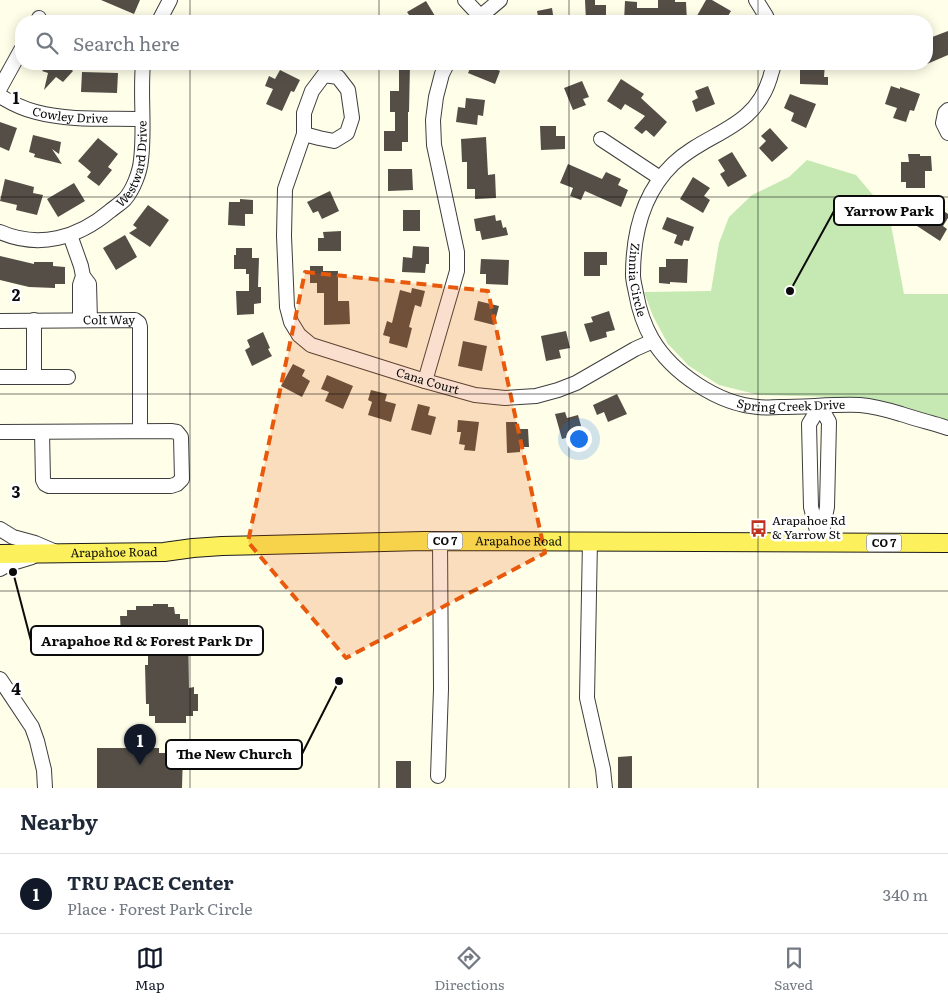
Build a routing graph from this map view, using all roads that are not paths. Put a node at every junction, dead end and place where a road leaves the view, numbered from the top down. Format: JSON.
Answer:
{"nodes":[{"id":1,"x":170,"y":0,"type":"edge"},
{"id":2,"x":465,"y":0,"type":"edge"},
{"id":3,"x":500,"y":0,"type":"edge"},
{"id":4,"x":756,"y":0,"type":"edge"},
{"id":5,"x":162,"y":15,"type":"edge"},
{"id":6,"x":474,"y":15,"type":"edge"},
{"id":7,"x":482,"y":15,"type":"edge"},
{"id":8,"x":765,"y":15,"type":"edge"},
{"id":9,"x":15,"y":61,"type":"edge"},
{"id":10,"x":142,"y":70,"type":"edge"},
{"id":11,"x":444,"y":70,"type":"edge"},
{"id":12,"x":772,"y":70,"type":"edge"},
{"id":13,"x":0,"y":88,"type":"edge"},
{"id":14,"x":0,"y":96,"type":"edge"},
{"id":15,"x":948,"y":110,"type":"edge"},
{"id":16,"x":142,"y":119,"type":"junction"},
{"id":17,"x":948,"y":133,"type":"edge"},
{"id":18,"x":304,"y":134,"type":"junction"},
{"id":19,"x":601,"y":139,"type":"dead end"},
{"id":20,"x":660,"y":178,"type":"junction"},
{"id":21,"x":0,"y":232,"type":"edge"},
{"id":22,"x":70,"y":235,"type":"junction"},
{"id":23,"x":34,"y":320,"type":"junction"},
{"id":24,"x":85,"y":320,"type":"junction"},
{"id":25,"x":0,"y":321,"type":"edge"},
{"id":26,"x":653,"y":341,"type":"junction"},
{"id":27,"x":0,"y":377,"type":"edge"},
{"id":28,"x":34,"y":377,"type":"junction"},
{"id":29,"x":68,"y":377,"type":"dead end"},
{"id":30,"x":425,"y":382,"type":"junction"},
{"id":31,"x":820,"y":406,"type":"junction"},
{"id":32,"x":948,"y":428,"type":"edge"},
{"id":33,"x":140,"y":431,"type":"junction"},
{"id":34,"x":0,"y":432,"type":"edge"},
{"id":35,"x":42,"y":432,"type":"junction"},
{"id":36,"x":0,"y":529,"type":"edge"},
{"id":37,"x":440,"y":541,"type":"junction"},
{"id":38,"x":590,"y":541,"type":"junction"},
{"id":39,"x":820,"y":543,"type":"junction"},
{"id":40,"x":948,"y":543,"type":"edge"},
{"id":41,"x":58,"y":553,"type":"junction"},
{"id":42,"x":0,"y":554,"type":"edge"},
{"id":43,"x":0,"y":569,"type":"edge"},
{"id":44,"x":0,"y":679,"type":"edge"},
{"id":45,"x":438,"y":776,"type":"dead end"},
{"id":46,"x":45,"y":788,"type":"edge"},
{"id":47,"x":605,"y":788,"type":"edge"}],
"edges":[{"from":1,"to":5,"type":"street"},
{"from":2,"to":6,"type":"street"},
{"from":3,"to":7,"type":"street"},
{"from":4,"to":8,"type":"street"},
{"from":9,"to":13,"type":"street"},
{"from":10,"to":16,"type":"street","name":"Westward Drive"},
{"from":11,"to":30,"type":"street"},
{"from":12,"to":20,"type":"street","name":"Zinnia Circle"},
{"from":14,"to":16,"type":"street","name":"Cowley Drive"},
{"from":15,"to":17,"type":"street"},
{"from":16,"to":22,"type":"street","name":"Westward Drive"},
{"from":18,"to":18,"type":"street"},
{"from":18,"to":30,"type":"street","name":"Cana Court"},
{"from":19,"to":20,"type":"street"},
{"from":20,"to":26,"type":"street","name":"Zinnia Circle"},
{"from":21,"to":22,"type":"street","name":"Westward Drive"},
{"from":22,"to":24,"type":"street"},
{"from":23,"to":24,"type":"street","name":"Colt Way"},
{"from":23,"to":25,"type":"street","name":"Colt Way"},
{"from":23,"to":28,"type":"street"},
{"from":24,"to":33,"type":"street","name":"Colt Way"},
{"from":26,"to":30,"type":"street","name":"Cana Court"},
{"from":26,"to":31,"type":"street","name":"Spring Creek Drive"},
{"from":27,"to":28,"type":"street"},
{"from":28,"to":29,"type":"street"},
{"from":31,"to":32,"type":"street","name":"Spring Creek Drive"},
{"from":31,"to":39,"type":"street"},
{"from":31,"to":39,"type":"street"},
{"from":33,"to":35,"type":"street"},
{"from":33,"to":35,"type":"street"},
{"from":34,"to":35,"type":"street"},
{"from":36,"to":41,"type":"street"},
{"from":37,"to":38,"type":"main road","name":"Arapahoe Road","number":"CO 7"},
{"from":37,"to":41,"type":"main road","name":"Arapahoe Road","number":"CO 7"},
{"from":37,"to":45,"type":"street"},
{"from":38,"to":39,"type":"main road","name":"Arapahoe Road","number":"CO 7"},
{"from":38,"to":47,"type":"street"},
{"from":39,"to":40,"type":"main road","name":"Arapahoe Road","number":"CO 7"},
{"from":41,"to":42,"type":"main road","name":"Arapahoe Road","number":"CO 7"},
{"from":41,"to":43,"type":"street"},
{"from":44,"to":46,"type":"street"}]}
